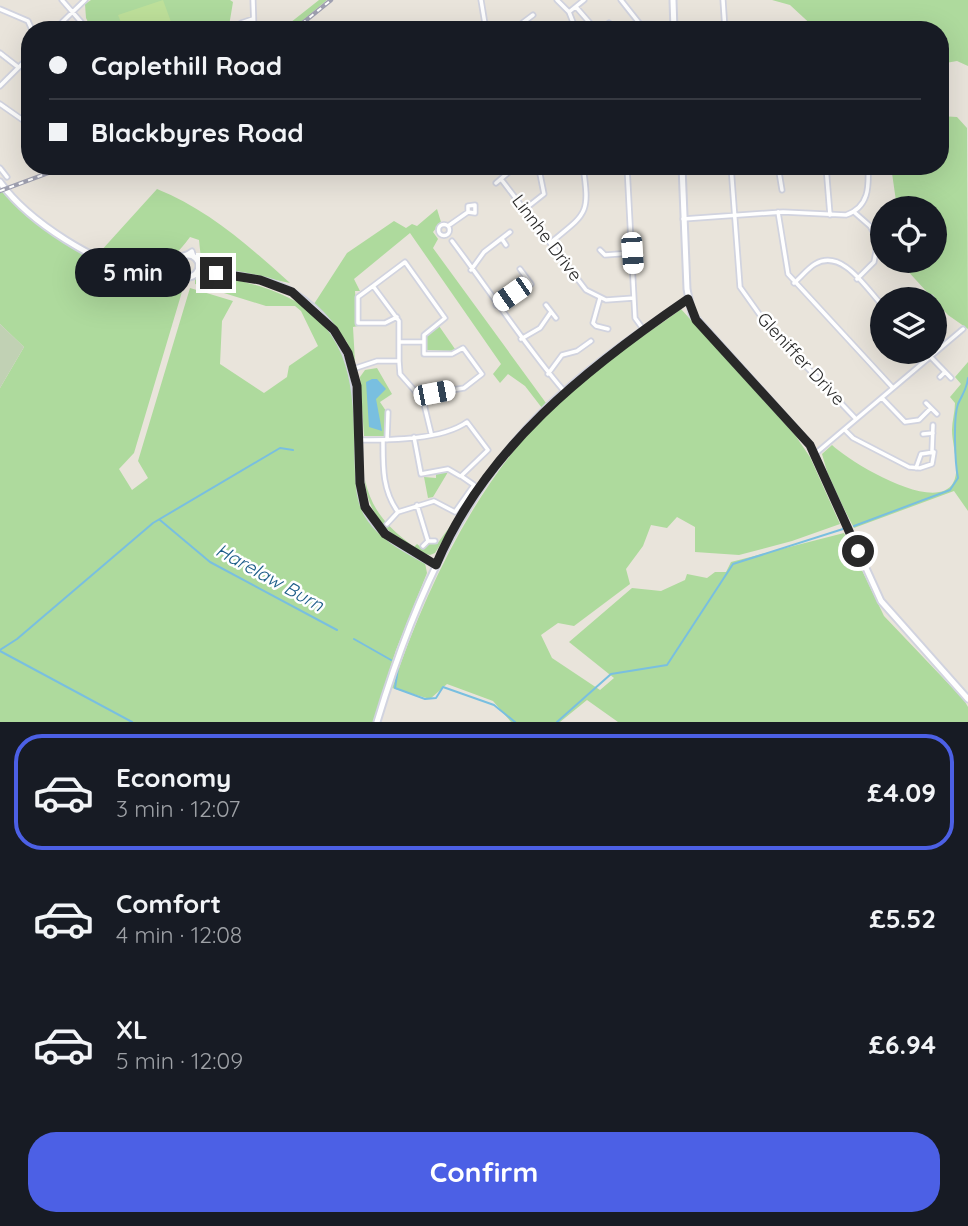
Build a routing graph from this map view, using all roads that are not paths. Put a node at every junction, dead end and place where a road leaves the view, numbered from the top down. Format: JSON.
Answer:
{"nodes":[{"id":1,"x":62,"y":0,"type":"edge"},
{"id":2,"x":85,"y":0,"type":"edge"},
{"id":3,"x":253,"y":0,"type":"edge"},
{"id":4,"x":481,"y":0,"type":"edge"},
{"id":5,"x":558,"y":0,"type":"edge"},
{"id":6,"x":584,"y":0,"type":"edge"},
{"id":7,"x":621,"y":0,"type":"edge"},
{"id":8,"x":673,"y":0,"type":"edge"},
{"id":9,"x":723,"y":0,"type":"edge"},
{"id":10,"x":576,"y":7,"type":"junction"},
{"id":11,"x":0,"y":9,"type":"edge"},
{"id":12,"x":73,"y":9,"type":"junction"},
{"id":13,"x":569,"y":12,"type":"junction"},
{"id":14,"x":533,"y":15,"type":"dead end"},
{"id":15,"x":253,"y":19,"type":"joint"},
{"id":16,"x":28,"y":21,"type":"edge"},
{"id":17,"x":62,"y":21,"type":"edge"},
{"id":18,"x":82,"y":21,"type":"edge"},
{"id":19,"x":247,"y":21,"type":"edge"},
{"id":20,"x":484,"y":21,"type":"edge"},
{"id":21,"x":526,"y":21,"type":"edge"},
{"id":22,"x":572,"y":21,"type":"edge"},
{"id":23,"x":589,"y":21,"type":"edge"},
{"id":24,"x":638,"y":21,"type":"edge"},
{"id":25,"x":674,"y":21,"type":"edge"},
{"id":26,"x":724,"y":21,"type":"edge"},
{"id":27,"x":0,"y":53,"type":"edge"},
{"id":28,"x":21,"y":65,"type":"edge"},
{"id":29,"x":18,"y":68,"type":"junction"},
{"id":30,"x":0,"y":86,"type":"edge"},
{"id":31,"x":0,"y":104,"type":"edge"},
{"id":32,"x":21,"y":119,"type":"edge"},
{"id":33,"x":7,"y":167,"type":"dead end"},
{"id":34,"x":1,"y":170,"type":"edge"},
{"id":35,"x":506,"y":175,"type":"edge"},
{"id":36,"x":540,"y":175,"type":"edge"},
{"id":37,"x":584,"y":175,"type":"edge"},
{"id":38,"x":628,"y":175,"type":"edge"},
{"id":39,"x":682,"y":175,"type":"edge"},
{"id":40,"x":732,"y":175,"type":"edge"},
{"id":41,"x":780,"y":175,"type":"edge"},
{"id":42,"x":827,"y":175,"type":"edge"},
{"id":43,"x":869,"y":175,"type":"edge"},
{"id":44,"x":7,"y":177,"type":"dead end"},
{"id":45,"x":501,"y":179,"type":"junction"},
{"id":46,"x":0,"y":182,"type":"edge"},
{"id":47,"x":496,"y":183,"type":"dead end"},
{"id":48,"x":782,"y":190,"type":"dead end"},
{"id":49,"x":525,"y":209,"type":"junction"},
{"id":50,"x":468,"y":212,"type":"dead end"},
{"id":51,"x":778,"y":212,"type":"junction"},
{"id":52,"x":854,"y":212,"type":"junction"},
{"id":53,"x":734,"y":215,"type":"junction"},
{"id":54,"x":830,"y":215,"type":"junction"},
{"id":55,"x":683,"y":219,"type":"junction"},
{"id":56,"x":448,"y":226,"type":"junction"},
{"id":57,"x":510,"y":232,"type":"dead end"},
{"id":58,"x":442,"y":234,"type":"junction"},
{"id":59,"x":502,"y":239,"type":"junction"},
{"id":60,"x":550,"y":243,"type":"junction"},
{"id":61,"x":506,"y":244,"type":"dead end"},
{"id":62,"x":600,"y":250,"type":"dead end"},
{"id":63,"x":632,"y":253,"type":"junction"},
{"id":64,"x":199,"y":268,"type":"junction"},
{"id":65,"x":520,"y":269,"type":"dead end"},
{"id":66,"x":471,"y":270,"type":"junction"},
{"id":67,"x":179,"y":272,"type":"junction"},
{"id":68,"x":525,"y":276,"type":"junction"},
{"id":69,"x":857,"y":279,"type":"junction"},
{"id":70,"x":794,"y":283,"type":"junction"},
{"id":71,"x":531,"y":284,"type":"dead end"},
{"id":72,"x":373,"y":286,"type":"junction"},
{"id":73,"x":870,"y":293,"type":"edge"},
{"id":74,"x":600,"y":298,"type":"junction"},
{"id":75,"x":634,"y":298,"type":"junction"},
{"id":76,"x":688,"y":299,"type":"junction"},
{"id":77,"x":496,"y":305,"type":"junction"},
{"id":78,"x":546,"y":305,"type":"dead end"},
{"id":79,"x":551,"y":312,"type":"junction"},
{"id":80,"x":397,"y":317,"type":"junction"},
{"id":81,"x":556,"y":318,"type":"dead end"},
{"id":82,"x":608,"y":329,"type":"dead end"},
{"id":83,"x":963,"y":329,"type":"edge"},
{"id":84,"x":645,"y":331,"type":"junction"},
{"id":85,"x":521,"y":339,"type":"junction"},
{"id":86,"x":947,"y":340,"type":"edge"},
{"id":87,"x":591,"y":341,"type":"dead end"},
{"id":88,"x":400,"y":342,"type":"junction"},
{"id":89,"x":423,"y":342,"type":"junction"},
{"id":90,"x":578,"y":342,"type":"dead end"},
{"id":91,"x":583,"y":347,"type":"junction"},
{"id":92,"x":400,"y":361,"type":"junction"},
{"id":93,"x":918,"y":364,"type":"edge"},
{"id":94,"x":937,"y":364,"type":"edge"},
{"id":95,"x":353,"y":369,"type":"junction"},
{"id":96,"x":945,"y":372,"type":"junction"},
{"id":97,"x":548,"y":374,"type":"junction"},
{"id":98,"x":940,"y":377,"type":"dead end"},
{"id":99,"x":951,"y":378,"type":"dead end"},
{"id":100,"x":893,"y":388,"type":"junction"},
{"id":101,"x":564,"y":391,"type":"junction"},
{"id":102,"x":882,"y":398,"type":"junction"},
{"id":103,"x":423,"y":400,"type":"junction"},
{"id":104,"x":926,"y":403,"type":"dead end"},
{"id":105,"x":932,"y":408,"type":"junction"},
{"id":106,"x":387,"y":412,"type":"dead end"},
{"id":107,"x":937,"y":414,"type":"dead end"},
{"id":108,"x":856,"y":419,"type":"junction"},
{"id":109,"x":933,"y":425,"type":"dead end"},
{"id":110,"x":845,"y":430,"type":"junction"},
{"id":111,"x":431,"y":433,"type":"junction"},
{"id":112,"x":933,"y":433,"type":"junction"},
{"id":113,"x":923,"y":434,"type":"dead end"},
{"id":114,"x":414,"y":437,"type":"junction"},
{"id":115,"x":359,"y":440,"type":"junction"},
{"id":116,"x":385,"y":440,"type":"junction"},
{"id":117,"x":932,"y":451,"type":"junction"},
{"id":118,"x":815,"y":454,"type":"junction"},
{"id":119,"x":916,"y":468,"type":"junction"},
{"id":120,"x":461,"y":476,"type":"junction"},
{"id":121,"x":417,"y":505,"type":"junction"},
{"id":122,"x":398,"y":512,"type":"junction"},
{"id":123,"x":387,"y":524,"type":"dead end"},
{"id":124,"x":428,"y":541,"type":"junction"},
{"id":125,"x":435,"y":541,"type":"dead end"},
{"id":126,"x":423,"y":546,"type":"dead end"},
{"id":127,"x":436,"y":565,"type":"junction"},
{"id":128,"x":968,"y":699,"type":"edge"},
{"id":129,"x":377,"y":722,"type":"edge"}],
"edges":[{"from":1,"to":12,"type":"street"},
{"from":2,"to":12,"type":"street"},
{"from":3,"to":15,"type":"street"},
{"from":4,"to":20,"type":"street"},
{"from":5,"to":13,"type":"street"},
{"from":6,"to":10,"type":"street"},
{"from":7,"to":24,"type":"street"},
{"from":8,"to":25,"type":"main road"},
{"from":9,"to":26,"type":"street"},
{"from":10,"to":13,"type":"street"},
{"from":10,"to":23,"type":"street"},
{"from":11,"to":16,"type":"street"},
{"from":12,"to":17,"type":"street"},
{"from":12,"to":18,"type":"street"},
{"from":13,"to":22,"type":"street"},
{"from":14,"to":21,"type":"street"},
{"from":15,"to":19,"type":"street"},
{"from":27,"to":29,"type":"street"},
{"from":28,"to":29,"type":"street"},
{"from":29,"to":30,"type":"street"},
{"from":31,"to":32,"type":"street"},
{"from":33,"to":34,"type":"street"},
{"from":34,"to":44,"type":"street"},
{"from":35,"to":45,"type":"street"},
{"from":36,"to":49,"type":"street"},
{"from":37,"to":60,"type":"street"},
{"from":38,"to":63,"type":"street"},
{"from":39,"to":55,"type":"main road"},
{"from":40,"to":53,"type":"street","name":"Gleniffer Drive"},
{"from":41,"to":48,"type":"street"},
{"from":42,"to":54,"type":"street"},
{"from":43,"to":52,"type":"street"},
{"from":45,"to":47,"type":"street"},
{"from":45,"to":49,"type":"street","name":"Linnhe Drive"},
{"from":46,"to":67,"type":"main road"},
{"from":49,"to":60,"type":"street","name":"Linnhe Drive"},
{"from":50,"to":56,"type":"street"},
{"from":51,"to":53,"type":"street"},
{"from":51,"to":54,"type":"street"},
{"from":51,"to":70,"type":"street"},
{"from":52,"to":54,"type":"street"},
{"from":52,"to":69,"type":"street"},
{"from":53,"to":55,"type":"street"},
{"from":53,"to":108,"type":"street","name":"Gleniffer Drive"},
{"from":55,"to":76,"type":"main road"},
{"from":56,"to":58,"type":"street"},
{"from":56,"to":58,"type":"street"},
{"from":57,"to":59,"type":"street"},
{"from":58,"to":66,"type":"street"},
{"from":59,"to":61,"type":"street"},
{"from":59,"to":66,"type":"street"},
{"from":60,"to":74,"type":"street","name":"Linnhe Drive"},
{"from":62,"to":63,"type":"street"},
{"from":63,"to":75,"type":"street"},
{"from":64,"to":67,"type":"main road"},
{"from":64,"to":67,"type":"main road"},
{"from":64,"to":95,"type":"main road"},
{"from":65,"to":68,"type":"street"},
{"from":66,"to":77,"type":"street"},
{"from":68,"to":71,"type":"street"},
{"from":68,"to":77,"type":"street"},
{"from":69,"to":70,"type":"street"},
{"from":69,"to":73,"type":"street"},
{"from":70,"to":100,"type":"street"},
{"from":72,"to":80,"type":"street"},
{"from":72,"to":80,"type":"street"},
{"from":72,"to":89,"type":"street"},
{"from":74,"to":75,"type":"street"},
{"from":74,"to":82,"type":"street"},
{"from":75,"to":84,"type":"street"},
{"from":76,"to":84,"type":"main road"},
{"from":76,"to":118,"type":"main road"},
{"from":77,"to":85,"type":"street"},
{"from":78,"to":79,"type":"street"},
{"from":79,"to":81,"type":"street"},
{"from":79,"to":85,"type":"street"},
{"from":80,"to":88,"type":"street"},
{"from":83,"to":86,"type":"street"},
{"from":84,"to":101,"type":"main road"},
{"from":85,"to":97,"type":"street"},
{"from":87,"to":91,"type":"street"},
{"from":88,"to":89,"type":"street"},
{"from":88,"to":92,"type":"street"},
{"from":89,"to":103,"type":"street"},
{"from":90,"to":91,"type":"street"},
{"from":91,"to":97,"type":"street"},
{"from":92,"to":95,"type":"street"},
{"from":92,"to":103,"type":"street"},
{"from":93,"to":100,"type":"street"},
{"from":94,"to":96,"type":"street"},
{"from":95,"to":115,"type":"main road"},
{"from":96,"to":98,"type":"street"},
{"from":96,"to":99,"type":"street"},
{"from":97,"to":101,"type":"street"},
{"from":100,"to":102,"type":"street"},
{"from":101,"to":127,"type":"main road"},
{"from":102,"to":105,"type":"street"},
{"from":102,"to":108,"type":"street"},
{"from":103,"to":111,"type":"street"},
{"from":104,"to":105,"type":"street"},
{"from":105,"to":107,"type":"street"},
{"from":106,"to":116,"type":"street"},
{"from":108,"to":110,"type":"street"},
{"from":109,"to":112,"type":"street"},
{"from":110,"to":118,"type":"street"},
{"from":110,"to":119,"type":"street"},
{"from":111,"to":114,"type":"street"},
{"from":111,"to":120,"type":"street"},
{"from":112,"to":113,"type":"street"},
{"from":112,"to":117,"type":"street"},
{"from":114,"to":116,"type":"street"},
{"from":114,"to":120,"type":"street"},
{"from":115,"to":116,"type":"street"},
{"from":115,"to":127,"type":"main road"},
{"from":116,"to":122,"type":"street"},
{"from":117,"to":119,"type":"street"},
{"from":117,"to":119,"type":"street"},
{"from":118,"to":128,"type":"main road"},
{"from":120,"to":121,"type":"street"},
{"from":121,"to":122,"type":"street"},
{"from":121,"to":124,"type":"street"},
{"from":122,"to":123,"type":"street"},
{"from":124,"to":125,"type":"street"},
{"from":124,"to":126,"type":"street"},
{"from":127,"to":129,"type":"main road"}]}
